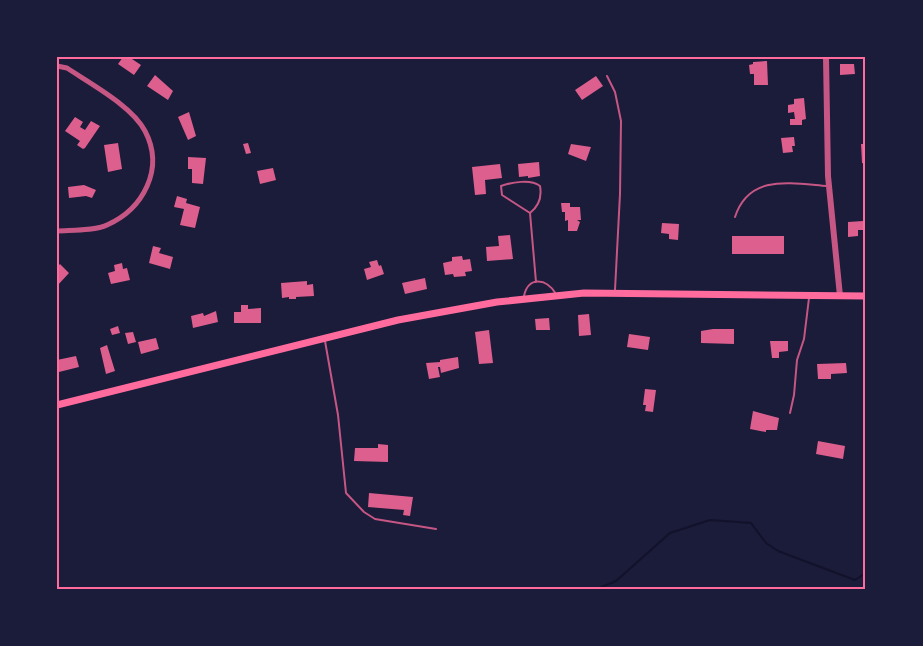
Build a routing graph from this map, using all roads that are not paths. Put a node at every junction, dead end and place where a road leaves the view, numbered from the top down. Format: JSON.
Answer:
{"nodes":[{"id":1,"x":826,"y":57,"type":"edge"},
{"id":2,"x":57,"y":66,"type":"edge"},
{"id":3,"x":607,"y":76,"type":"dead end"},
{"id":4,"x":829,"y":186,"type":"junction"},
{"id":5,"x":530,"y":213,"type":"junction"},
{"id":6,"x":735,"y":217,"type":"dead end"},
{"id":7,"x":57,"y":231,"type":"edge"},
{"id":8,"x":536,"y":282,"type":"junction"},
{"id":9,"x":615,"y":293,"type":"junction"},
{"id":10,"x":810,"y":295,"type":"junction"},
{"id":11,"x":557,"y":296,"type":"junction"},
{"id":12,"x":840,"y":296,"type":"junction"},
{"id":13,"x":866,"y":296,"type":"edge"},
{"id":14,"x":523,"y":299,"type":"junction"},
{"id":15,"x":324,"y":338,"type":"junction"},
{"id":16,"x":57,"y":405,"type":"edge"},
{"id":17,"x":790,"y":413,"type":"dead end"},
{"id":18,"x":436,"y":529,"type":"dead end"}],
"edges":[{"from":1,"to":4,"type":"street"},
{"from":2,"to":7,"type":"street"},
{"from":3,"to":9,"type":"lane"},
{"from":4,"to":6,"type":"lane"},
{"from":4,"to":12,"type":"street"},
{"from":5,"to":5,"type":"lane"},
{"from":5,"to":8,"type":"lane"},
{"from":8,"to":11,"type":"lane"},
{"from":8,"to":14,"type":"lane"},
{"from":9,"to":10,"type":"main road"},
{"from":9,"to":11,"type":"main road"},
{"from":10,"to":12,"type":"main road"},
{"from":10,"to":17,"type":"lane"},
{"from":11,"to":14,"type":"main road"},
{"from":12,"to":13,"type":"main road"},
{"from":14,"to":15,"type":"main road"},
{"from":15,"to":16,"type":"main road"},
{"from":15,"to":18,"type":"lane"}]}
